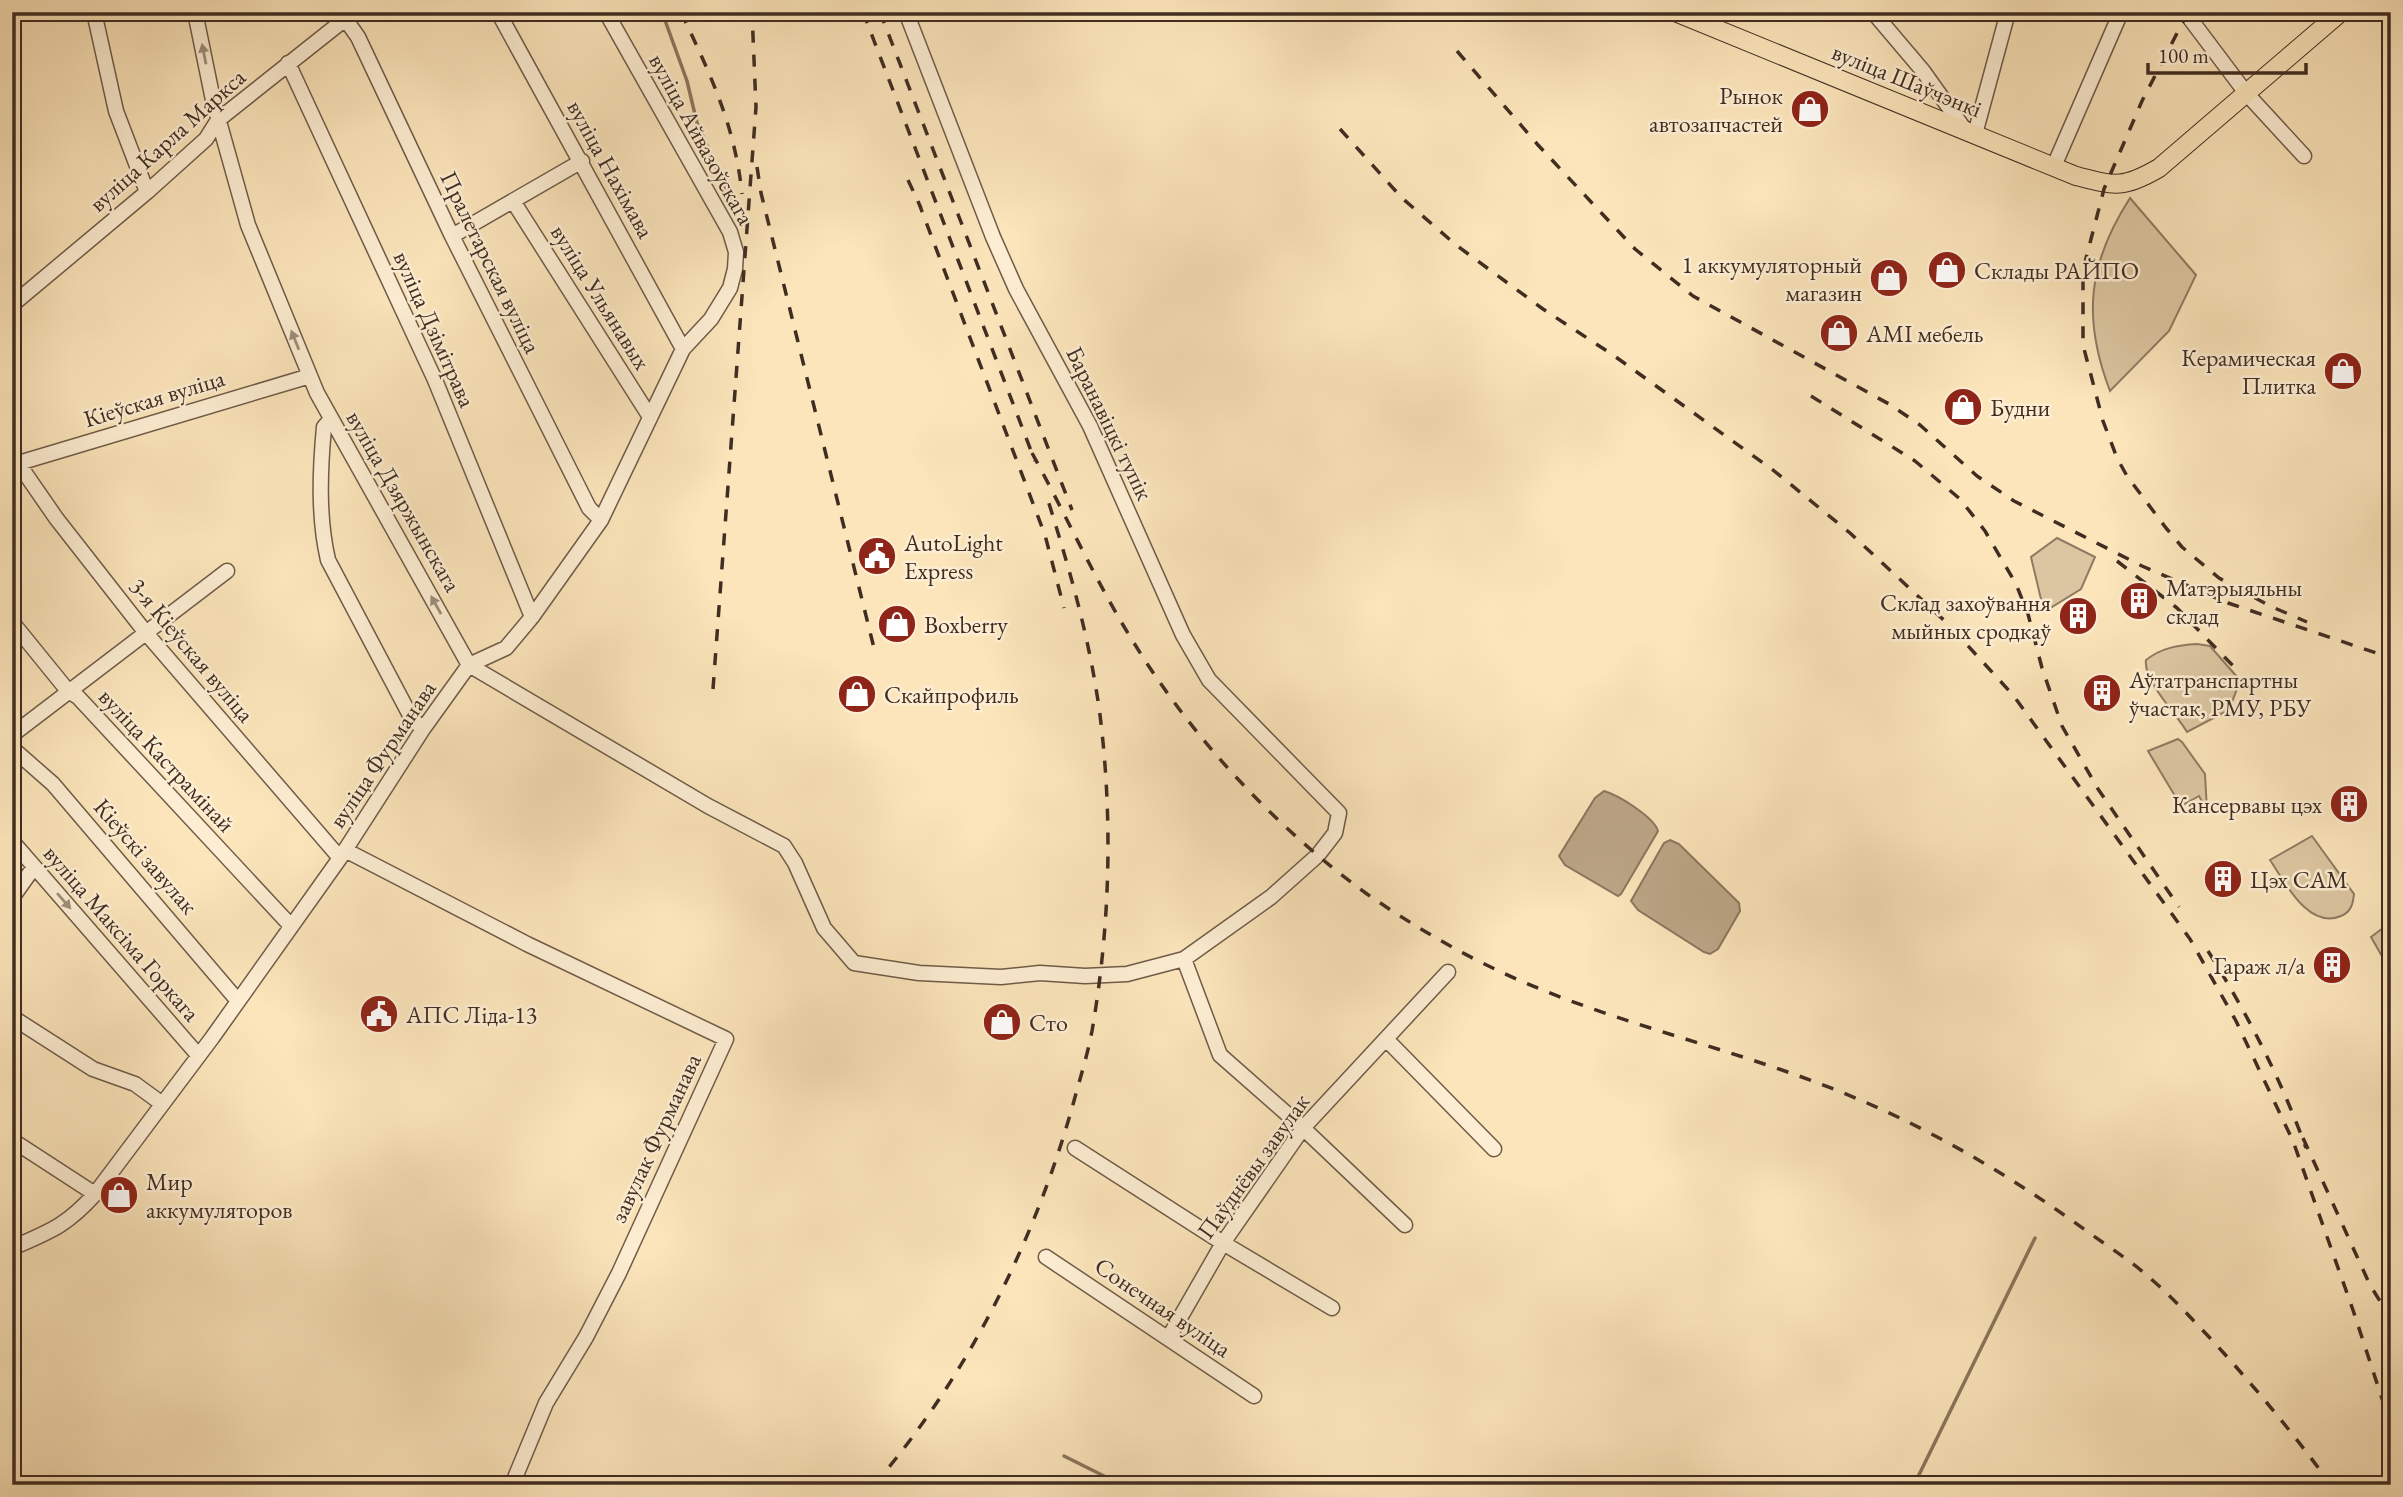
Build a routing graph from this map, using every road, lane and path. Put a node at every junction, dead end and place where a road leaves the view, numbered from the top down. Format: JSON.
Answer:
{"nodes":[{"id":1,"x":93,"y":12,"type":"edge"},
{"id":2,"x":195,"y":12,"type":"edge"},
{"id":3,"x":499,"y":12,"type":"edge"},
{"id":4,"x":606,"y":12,"type":"edge"},
{"id":5,"x":905,"y":12,"type":"edge"},
{"id":6,"x":1675,"y":12,"type":"edge"},
{"id":7,"x":1872,"y":12,"type":"edge"},
{"id":8,"x":2008,"y":12,"type":"edge"},
{"id":9,"x":2121,"y":12,"type":"edge"},
{"id":10,"x":2185,"y":12,"type":"edge"},
{"id":11,"x":2341,"y":12,"type":"edge"},
{"id":12,"x":2387,"y":12,"type":"edge"},
{"id":13,"x":350,"y":16,"type":"edge"},
{"id":14,"x":2391,"y":18,"type":"edge"},
{"id":15,"x":288,"y":63,"type":"junction"},
{"id":16,"x":2246,"y":93,"type":"junction"},
{"id":17,"x":218,"y":120,"type":"junction"},
{"id":18,"x":1970,"y":132,"type":"junction"},
{"id":19,"x":2304,"y":156,"type":"dead end"},
{"id":20,"x":582,"y":161,"type":"junction"},
{"id":21,"x":2054,"y":166,"type":"junction"},
{"id":22,"x":147,"y":192,"type":"junction"},
{"id":23,"x":513,"y":201,"type":"junction"},
{"id":24,"x":452,"y":236,"type":"junction"},
{"id":25,"x":736,"y":252,"type":"joint"},
{"id":26,"x":12,"y":305,"type":"edge"},
{"id":27,"x":683,"y":349,"type":"junction"},
{"id":28,"x":310,"y":376,"type":"junction"},
{"id":29,"x":650,"y":417,"type":"junction"},
{"id":30,"x":330,"y":420,"type":"junction"},
{"id":31,"x":15,"y":464,"type":"edge"},
{"id":32,"x":601,"y":520,"type":"junction"},
{"id":33,"x":227,"y":571,"type":"dead end"},
{"id":34,"x":532,"y":617,"type":"junction"},
{"id":35,"x":12,"y":622,"type":"edge"},
{"id":36,"x":146,"y":633,"type":"junction"},
{"id":37,"x":469,"y":665,"type":"junction"},
{"id":38,"x":68,"y":691,"type":"junction"},
{"id":39,"x":423,"y":729,"type":"junction"},
{"id":40,"x":12,"y":735,"type":"edge"},
{"id":41,"x":12,"y":748,"type":"edge"},
{"id":42,"x":12,"y":841,"type":"edge"},
{"id":43,"x":342,"y":854,"type":"junction"},
{"id":44,"x":34,"y":867,"type":"junction"},
{"id":45,"x":12,"y":898,"type":"edge"},
{"id":46,"x":291,"y":926,"type":"junction"},
{"id":47,"x":1184,"y":959,"type":"junction"},
{"id":48,"x":1448,"y":972,"type":"dead end"},
{"id":49,"x":238,"y":1001,"type":"junction"},
{"id":50,"x":12,"y":1017,"type":"edge"},
{"id":51,"x":1387,"y":1040,"type":"junction"},
{"id":52,"x":198,"y":1055,"type":"junction"},
{"id":53,"x":161,"y":1103,"type":"junction"},
{"id":54,"x":1303,"y":1128,"type":"junction"},
{"id":55,"x":12,"y":1140,"type":"edge"},
{"id":56,"x":1075,"y":1148,"type":"dead end"},
{"id":57,"x":1494,"y":1149,"type":"dead end"},
{"id":58,"x":94,"y":1194,"type":"junction"},
{"id":59,"x":1405,"y":1225,"type":"dead end"},
{"id":60,"x":1223,"y":1243,"type":"junction"},
{"id":61,"x":12,"y":1248,"type":"edge"},
{"id":62,"x":1046,"y":1256,"type":"dead end"},
{"id":63,"x":1332,"y":1308,"type":"dead end"},
{"id":64,"x":1169,"y":1337,"type":"junction"},
{"id":65,"x":1254,"y":1396,"type":"dead end"},
{"id":66,"x":512,"y":1485,"type":"edge"}],
"edges":[{"from":1,"to":22,"type":"street"},
{"from":17,"to":2,"type":"street","name":"вуліца Дзяржынскага","one_way":true},
{"from":3,"to":20,"type":"street","name":"вуліца Нахімава"},
{"from":4,"to":25,"type":"street","name":"вуліца Айвазоўскага"},
{"from":5,"to":47,"type":"street","name":"Баранавіцкі тупік"},
{"from":6,"to":18,"type":"main road","name":"вуліца Шаўчэнкі"},
{"from":7,"to":18,"type":"street"},
{"from":8,"to":18,"type":"street"},
{"from":9,"to":21,"type":"street"},
{"from":10,"to":16,"type":"street"},
{"from":11,"to":16,"type":"main road"},
{"from":12,"to":14,"type":"main road"},
{"from":13,"to":15,"type":"street","name":"вуліца Карла Маркса"},
{"from":13,"to":24,"type":"street","name":"Пралетарская вуліца"},
{"from":15,"to":17,"type":"street","name":"вуліца Карла Маркса"},
{"from":15,"to":34,"type":"street","name":"вуліца Дзімітрава"},
{"from":16,"to":19,"type":"street"},
{"from":16,"to":21,"type":"main road","name":"вуліца Шаўчэнкі"},
{"from":17,"to":22,"type":"street","name":"вуліца Карла Маркса"},
{"from":28,"to":17,"type":"street","name":"вуліца Дзяржынскага","one_way":true},
{"from":18,"to":21,"type":"main road","name":"вуліца Шаўчэнкі"},
{"from":20,"to":23,"type":"street"},
{"from":20,"to":27,"type":"street","name":"вуліца Нахімава"},
{"from":22,"to":26,"type":"street","name":"вуліца Карла Маркса"},
{"from":23,"to":24,"type":"street"},
{"from":23,"to":29,"type":"street","name":"вуліца Ульянавых"},
{"from":24,"to":32,"type":"street","name":"Пралетарская вуліца"},
{"from":25,"to":27,"type":"street","name":"вуліца Фурманава"},
{"from":27,"to":29,"type":"street","name":"вуліца Фурманава"},
{"from":28,"to":30,"type":"street","name":"вуліца Дзяржынскага"},
{"from":28,"to":31,"type":"street","name":"Кіеўская вуліца"},
{"from":29,"to":32,"type":"street","name":"вуліца Фурманава"},
{"from":37,"to":30,"type":"street","name":"вуліца Дзяржынскага","one_way":true},
{"from":30,"to":39,"type":"street"},
{"from":31,"to":36,"type":"street","name":"3-я Кіеўская вуліца"},
{"from":32,"to":34,"type":"street","name":"вуліца Фурманава"},
{"from":33,"to":36,"type":"street"},
{"from":34,"to":37,"type":"street","name":"вуліца Фурманава"},
{"from":35,"to":38,"type":"street","name":"вуліца Кастрамінай"},
{"from":36,"to":38,"type":"street"},
{"from":36,"to":43,"type":"street","name":"3-я Кіеўская вуліца"},
{"from":37,"to":39,"type":"street","name":"вуліца Фурманава"},
{"from":37,"to":47,"type":"street","name":"вуліца Дзяржынскага"},
{"from":38,"to":40,"type":"street"},
{"from":38,"to":46,"type":"street","name":"вуліца Кастрамінай"},
{"from":39,"to":43,"type":"street","name":"вуліца Фурманава"},
{"from":41,"to":49,"type":"street","name":"Кіеўскі завулак"},
{"from":42,"to":44,"type":"street","name":"вуліца Максіма Горкага"},
{"from":43,"to":46,"type":"street","name":"вуліца Фурманава"},
{"from":43,"to":66,"type":"street","name":"завулак Фурманава"},
{"from":44,"to":45,"type":"street"},
{"from":44,"to":52,"type":"street","name":"вуліца Максіма Горкага","one_way":true},
{"from":46,"to":49,"type":"street","name":"вуліца Фурманава"},
{"from":47,"to":54,"type":"street"},
{"from":48,"to":51,"type":"street","name":"Паўднёвы завулак"},
{"from":49,"to":52,"type":"street","name":"вуліца Фурманава"},
{"from":50,"to":53,"type":"street"},
{"from":51,"to":54,"type":"street","name":"Паўднёвы завулак"},
{"from":51,"to":57,"type":"street"},
{"from":52,"to":53,"type":"street","name":"вуліца Фурманава"},
{"from":53,"to":58,"type":"street","name":"вуліца Фурманава"},
{"from":54,"to":59,"type":"street"},
{"from":54,"to":60,"type":"street","name":"Паўднёвы завулак"},
{"from":55,"to":58,"type":"street"},
{"from":56,"to":60,"type":"street"},
{"from":58,"to":61,"type":"street","name":"вуліца Фурманава"},
{"from":60,"to":63,"type":"street"},
{"from":60,"to":64,"type":"street","name":"Паўднёвы завулак"},
{"from":62,"to":64,"type":"street","name":"Сонечная вуліца"},
{"from":64,"to":65,"type":"street","name":"Сонечная вуліца"}]}
